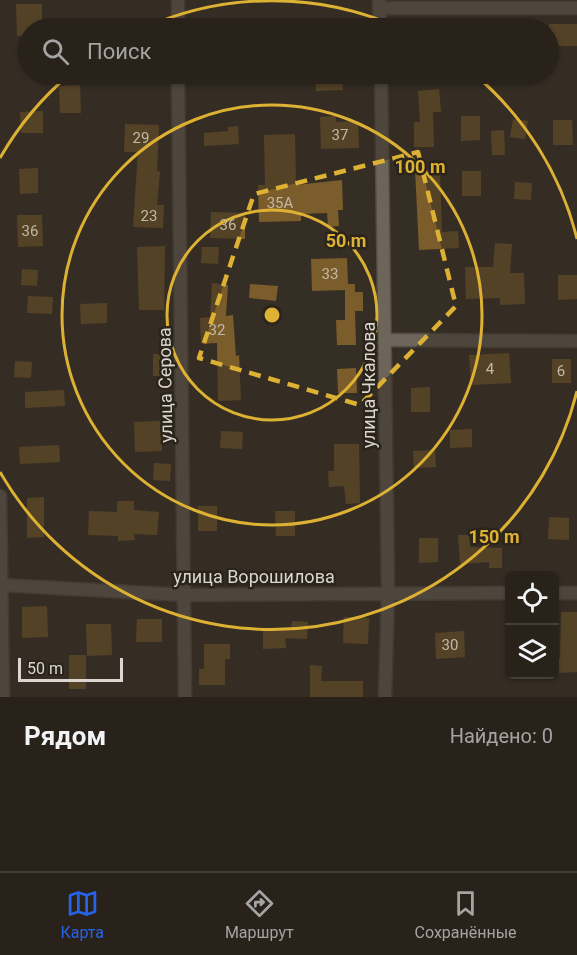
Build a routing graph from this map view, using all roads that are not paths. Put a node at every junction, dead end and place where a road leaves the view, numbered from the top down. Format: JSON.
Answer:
{"nodes":[{"id":1,"x":178,"y":0,"type":"edge"},
{"id":2,"x":379,"y":4,"type":"edge"},
{"id":3,"x":577,"y":8,"type":"edge"},
{"id":4,"x":178,"y":18,"type":"edge"},
{"id":5,"x":178,"y":84,"type":"edge"},
{"id":6,"x":381,"y":84,"type":"edge"},
{"id":7,"x":386,"y":340,"type":"junction"},
{"id":8,"x":577,"y":341,"type":"edge"},
{"id":9,"x":0,"y":496,"type":"edge"},
{"id":10,"x":1,"y":585,"type":"edge"},
{"id":11,"x":388,"y":592,"type":"junction"},
{"id":12,"x":505,"y":593,"type":"edge"},
{"id":13,"x":559,"y":593,"type":"edge"},
{"id":14,"x":577,"y":593,"type":"edge"},
{"id":15,"x":184,"y":595,"type":"junction"},
{"id":16,"x":3,"y":697,"type":"edge"},
{"id":17,"x":185,"y":697,"type":"edge"},
{"id":18,"x":385,"y":697,"type":"edge"}],
"edges":[{"from":1,"to":4,"type":"street"},
{"from":2,"to":3,"type":"street"},
{"from":5,"to":15,"type":"street","name":"улица Серова"},
{"from":6,"to":7,"type":"street","name":"улица Чкалова"},
{"from":7,"to":8,"type":"street"},
{"from":7,"to":11,"type":"street","name":"улица Чкалова"},
{"from":9,"to":10,"type":"street"},
{"from":10,"to":15,"type":"street","name":"улица Ворошилова"},
{"from":10,"to":16,"type":"street"},
{"from":11,"to":12,"type":"street","name":"улица Ворошилова"},
{"from":11,"to":15,"type":"street","name":"улица Ворошилова"},
{"from":11,"to":18,"type":"street","name":"улица Чкалова"},
{"from":13,"to":14,"type":"street"},
{"from":15,"to":17,"type":"street","name":"улица Серова"}]}
